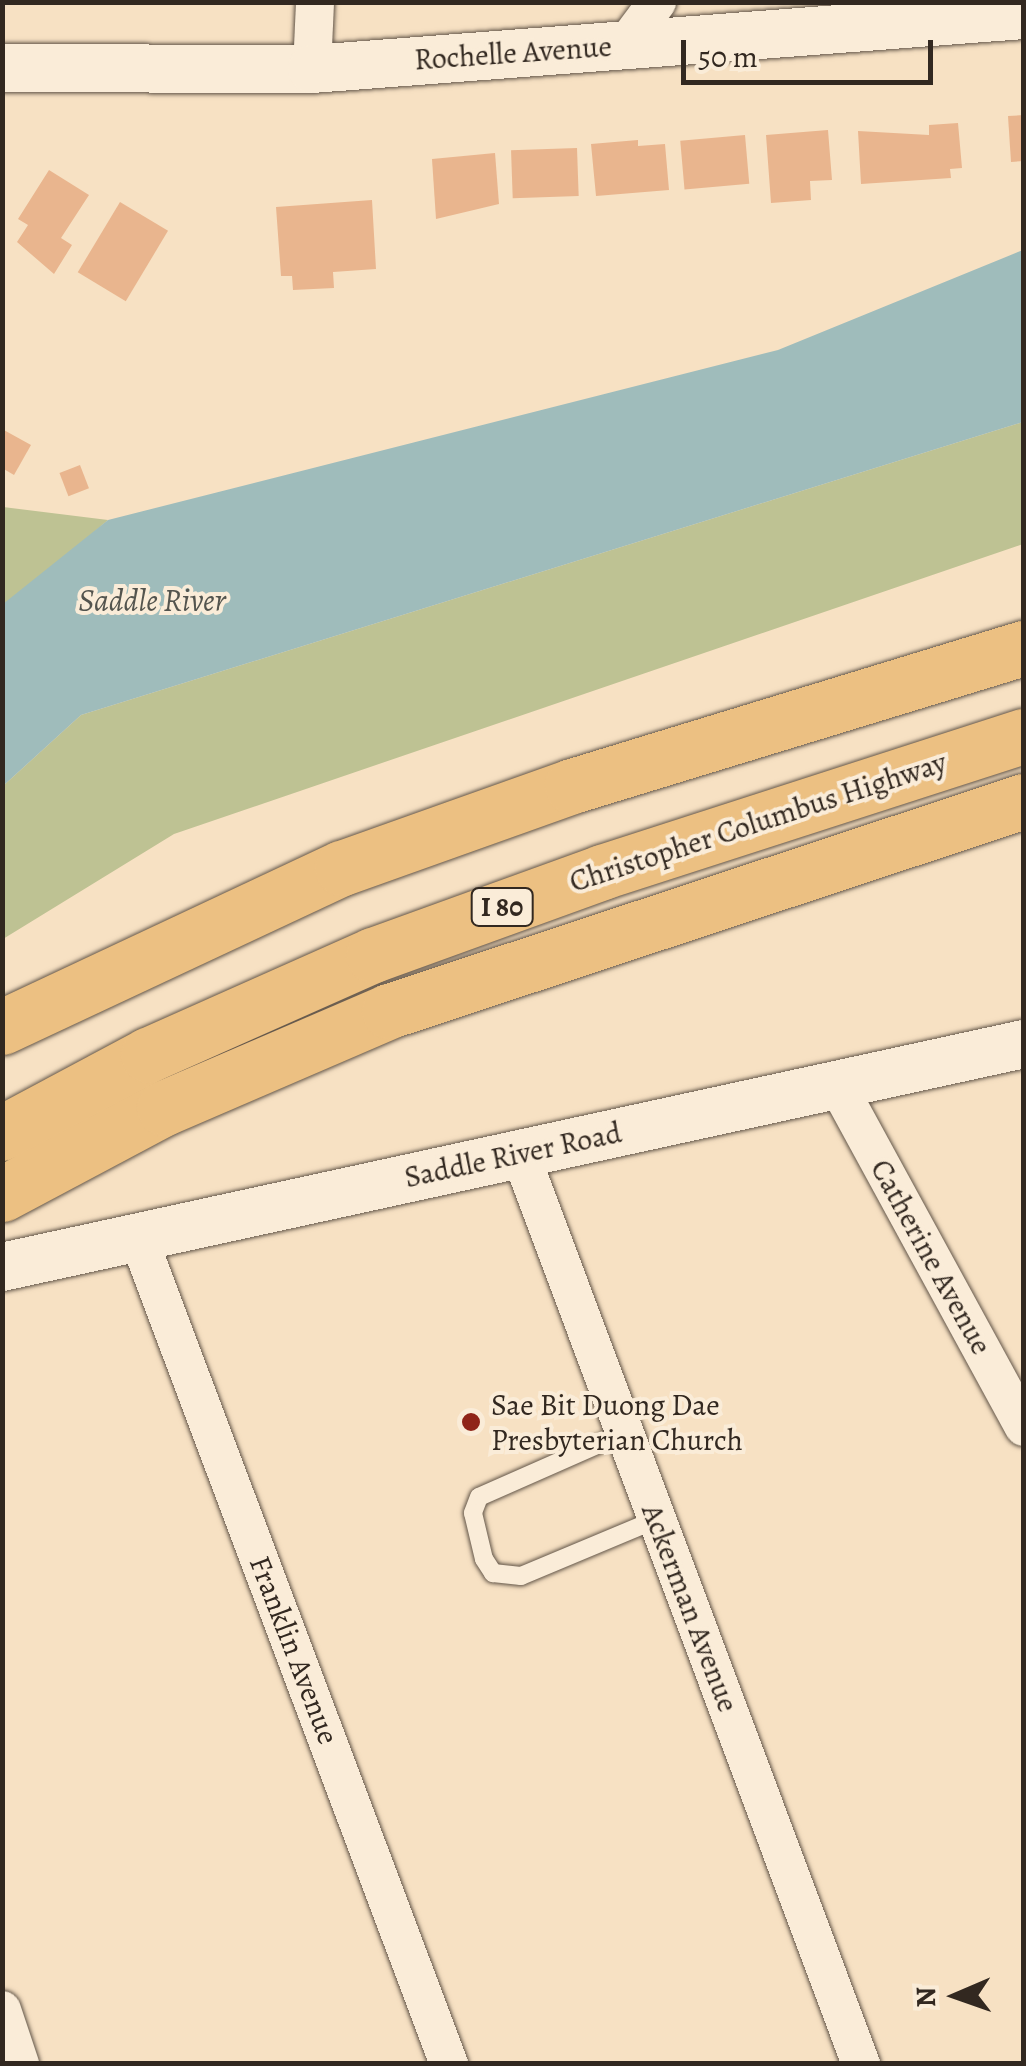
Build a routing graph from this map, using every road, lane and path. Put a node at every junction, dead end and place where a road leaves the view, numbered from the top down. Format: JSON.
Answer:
{"nodes":[{"id":1,"x":315,"y":2,"type":"edge"},
{"id":2,"x":657,"y":2,"type":"edge"},
{"id":3,"x":1024,"y":14,"type":"edge"},
{"id":4,"x":625,"y":45,"type":"junction"},
{"id":5,"x":2,"y":68,"type":"edge"},
{"id":6,"x":312,"y":68,"type":"junction"},
{"id":7,"x":1024,"y":648,"type":"edge"},
{"id":8,"x":1024,"y":736,"type":"edge"},
{"id":9,"x":1024,"y":801,"type":"edge"},
{"id":10,"x":2,"y":1027,"type":"edge"},
{"id":11,"x":1024,"y":1044,"type":"edge"},
{"id":12,"x":838,"y":1088,"type":"junction"},
{"id":13,"x":2,"y":1133,"type":"edge"},
{"id":14,"x":520,"y":1153,"type":"junction"},
{"id":15,"x":2,"y":1194,"type":"edge"},
{"id":16,"x":138,"y":1237,"type":"junction"},
{"id":17,"x":2,"y":1267,"type":"edge"},
{"id":18,"x":1024,"y":1426,"type":"edge"},
{"id":19,"x":624,"y":1433,"type":"junction"},
{"id":20,"x":656,"y":1519,"type":"junction"},
{"id":21,"x":2,"y":2010,"type":"edge"},
{"id":22,"x":20,"y":2064,"type":"edge"},
{"id":23,"x":449,"y":2064,"type":"edge"},
{"id":24,"x":861,"y":2064,"type":"edge"}],
"edges":[{"from":1,"to":6,"type":"street"},
{"from":2,"to":4,"type":"street"},
{"from":3,"to":4,"type":"street","name":"Rochelle Avenue"},
{"from":4,"to":6,"type":"street","name":"Rochelle Avenue"},
{"from":5,"to":6,"type":"street","name":"Rochelle Avenue"},
{"from":7,"to":10,"type":"highway"},
{"from":8,"to":13,"type":"highway","name":"Christopher Columbus Highway","number":"I 80"},
{"from":9,"to":15,"type":"highway","name":"Christopher Columbus Highway","number":"I 80"},
{"from":11,"to":12,"type":"street","name":"Saddle River Road"},
{"from":12,"to":14,"type":"street","name":"Saddle River Road"},
{"from":12,"to":18,"type":"street","name":"Catherine Avenue"},
{"from":14,"to":16,"type":"street","name":"Saddle River Road"},
{"from":14,"to":19,"type":"street","name":"Ackerman Avenue"},
{"from":16,"to":17,"type":"street","name":"Saddle River Road"},
{"from":16,"to":23,"type":"street","name":"Franklin Avenue"},
{"from":19,"to":20,"type":"street","name":"Ackerman Avenue"},
{"from":19,"to":20,"type":"lane"},
{"from":20,"to":24,"type":"street","name":"Ackerman Avenue"},
{"from":21,"to":22,"type":"street"}]}
